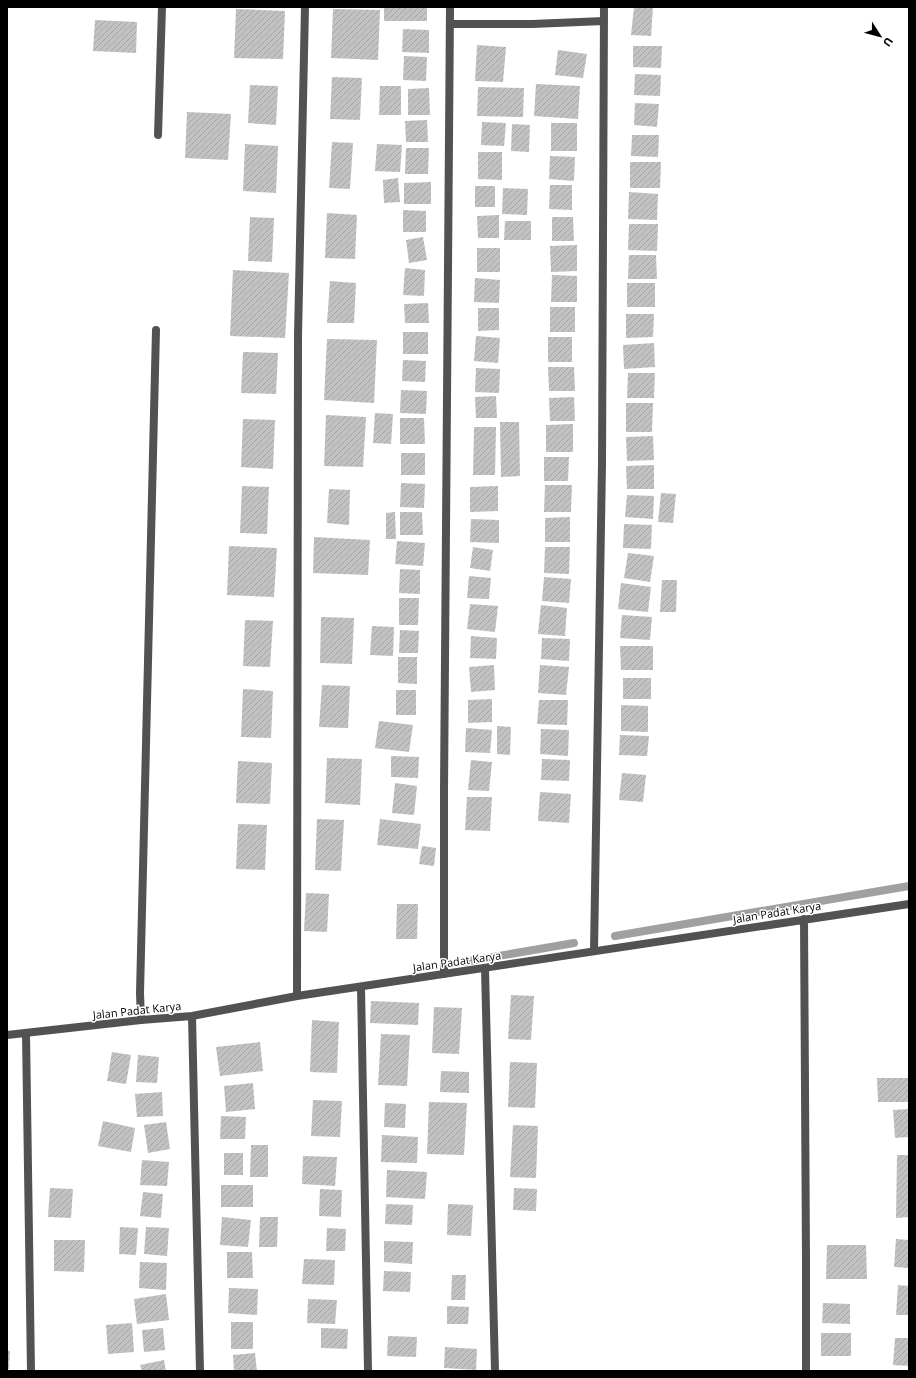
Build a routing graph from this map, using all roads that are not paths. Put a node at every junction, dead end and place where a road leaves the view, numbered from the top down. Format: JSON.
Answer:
{"nodes":[{"id":1,"x":162,"y":7,"type":"edge"},
{"id":2,"x":305,"y":7,"type":"edge"},
{"id":3,"x":450,"y":7,"type":"edge"},
{"id":4,"x":604,"y":7,"type":"edge"},
{"id":5,"x":604,"y":21,"type":"junction"},
{"id":6,"x":450,"y":24,"type":"junction"},
{"id":7,"x":158,"y":135,"type":"dead end"},
{"id":8,"x":156,"y":330,"type":"dead end"},
{"id":9,"x":909,"y":904,"type":"edge"},
{"id":10,"x":804,"y":919,"type":"junction"},
{"id":11,"x":594,"y":951,"type":"junction"},
{"id":12,"x":485,"y":969,"type":"junction"},
{"id":13,"x":444,"y":974,"type":"junction"},
{"id":14,"x":361,"y":987,"type":"junction"},
{"id":15,"x":297,"y":996,"type":"junction"},
{"id":16,"x":192,"y":1016,"type":"junction"},
{"id":17,"x":141,"y":1020,"type":"junction"},
{"id":18,"x":26,"y":1033,"type":"junction"},
{"id":19,"x":7,"y":1036,"type":"edge"},
{"id":20,"x":31,"y":1371,"type":"edge"},
{"id":21,"x":200,"y":1371,"type":"edge"},
{"id":22,"x":368,"y":1371,"type":"edge"},
{"id":23,"x":495,"y":1371,"type":"edge"},
{"id":24,"x":806,"y":1371,"type":"edge"}],
"edges":[{"from":1,"to":7,"type":"street"},
{"from":2,"to":15,"type":"street"},
{"from":3,"to":6,"type":"street"},
{"from":4,"to":5,"type":"street"},
{"from":5,"to":6,"type":"street"},
{"from":5,"to":11,"type":"street"},
{"from":6,"to":13,"type":"street"},
{"from":8,"to":17,"type":"street"},
{"from":9,"to":10,"type":"street","name":"Jalan Padat Karya"},
{"from":10,"to":11,"type":"street","name":"Jalan Padat Karya"},
{"from":10,"to":24,"type":"street"},
{"from":11,"to":12,"type":"street","name":"Jalan Padat Karya"},
{"from":12,"to":13,"type":"street","name":"Jalan Padat Karya"},
{"from":12,"to":23,"type":"street"},
{"from":13,"to":14,"type":"street","name":"Jalan Padat Karya"},
{"from":14,"to":15,"type":"street","name":"Jalan Padat Karya"},
{"from":14,"to":22,"type":"street"},
{"from":15,"to":16,"type":"street","name":"Jalan Padat Karya"},
{"from":16,"to":17,"type":"street","name":"Jalan Padat Karya"},
{"from":16,"to":21,"type":"street"},
{"from":17,"to":18,"type":"street","name":"Jalan Padat Karya"},
{"from":18,"to":19,"type":"street","name":"Jalan Padat Karya"},
{"from":18,"to":20,"type":"street"}]}
